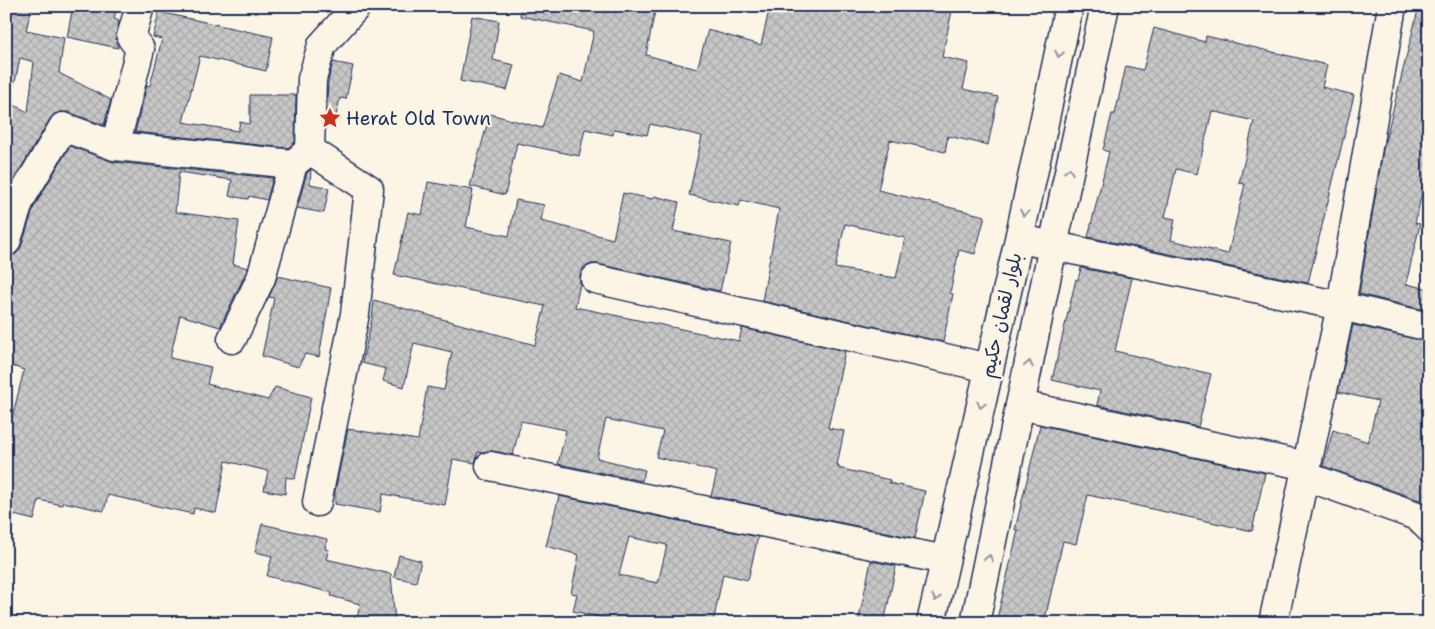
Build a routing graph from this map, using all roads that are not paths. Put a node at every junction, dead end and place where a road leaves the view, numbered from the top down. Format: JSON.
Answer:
{"nodes":[{"id":1,"x":140,"y":6,"type":"edge"},
{"id":2,"x":357,"y":6,"type":"edge"},
{"id":3,"x":1069,"y":6,"type":"edge"},
{"id":4,"x":1105,"y":6,"type":"edge"},
{"id":5,"x":1392,"y":6,"type":"edge"},
{"id":6,"x":115,"y":146,"type":"junction"},
{"id":7,"x":302,"y":157,"type":"junction"},
{"id":8,"x":1019,"y":239,"type":"junction"},
{"id":9,"x":6,"y":242,"type":"edge"},
{"id":10,"x":1053,"y":246,"type":"junction"},
{"id":11,"x":595,"y":279,"type":"dead end"},
{"id":12,"x":1341,"y":306,"type":"junction"},
{"id":13,"x":1429,"y":328,"type":"edge"},
{"id":14,"x":232,"y":339,"type":"dead end"},
{"id":15,"x":989,"y":368,"type":"junction"},
{"id":16,"x":1020,"y":405,"type":"junction"},
{"id":17,"x":490,"y":466,"type":"dead end"},
{"id":18,"x":1306,"y":471,"type":"junction"},
{"id":19,"x":317,"y":502,"type":"dead end"},
{"id":20,"x":1429,"y":528,"type":"edge"},
{"id":21,"x":945,"y":560,"type":"junction"},
{"id":22,"x":931,"y":623,"type":"edge"},
{"id":23,"x":975,"y":623,"type":"edge"},
{"id":24,"x":1273,"y":623,"type":"edge"}],
"edges":[{"from":1,"to":6,"type":"street"},
{"from":2,"to":7,"type":"street"},
{"from":3,"to":8,"type":"street","name":"بلوار لقمان حکیم","one_way":true},
{"from":10,"to":4,"type":"street","name":"بلوار لقمان حکیم","one_way":true},
{"from":5,"to":12,"type":"street"},
{"from":6,"to":7,"type":"street"},
{"from":6,"to":9,"type":"street"},
{"from":7,"to":14,"type":"street"},
{"from":7,"to":19,"type":"street"},
{"from":8,"to":10,"type":"street"},
{"from":8,"to":15,"type":"street","name":"بلوار لقمان حکیم"},
{"from":10,"to":12,"type":"street"},
{"from":16,"to":10,"type":"street","name":"بلوار لقمان حکیم","one_way":true},
{"from":11,"to":15,"type":"street"},
{"from":12,"to":13,"type":"street"},
{"from":12,"to":18,"type":"street"},
{"from":15,"to":21,"type":"street","name":"بلوار لقمان حکیم","one_way":true},
{"from":16,"to":18,"type":"street"},
{"from":23,"to":16,"type":"street","name":"بلوار لقمان حکیم","one_way":true},
{"from":17,"to":21,"type":"street"},
{"from":18,"to":20,"type":"street"},
{"from":18,"to":24,"type":"street"},
{"from":21,"to":22,"type":"street","name":"بلوار لقمان حکیم","one_way":true}]}
